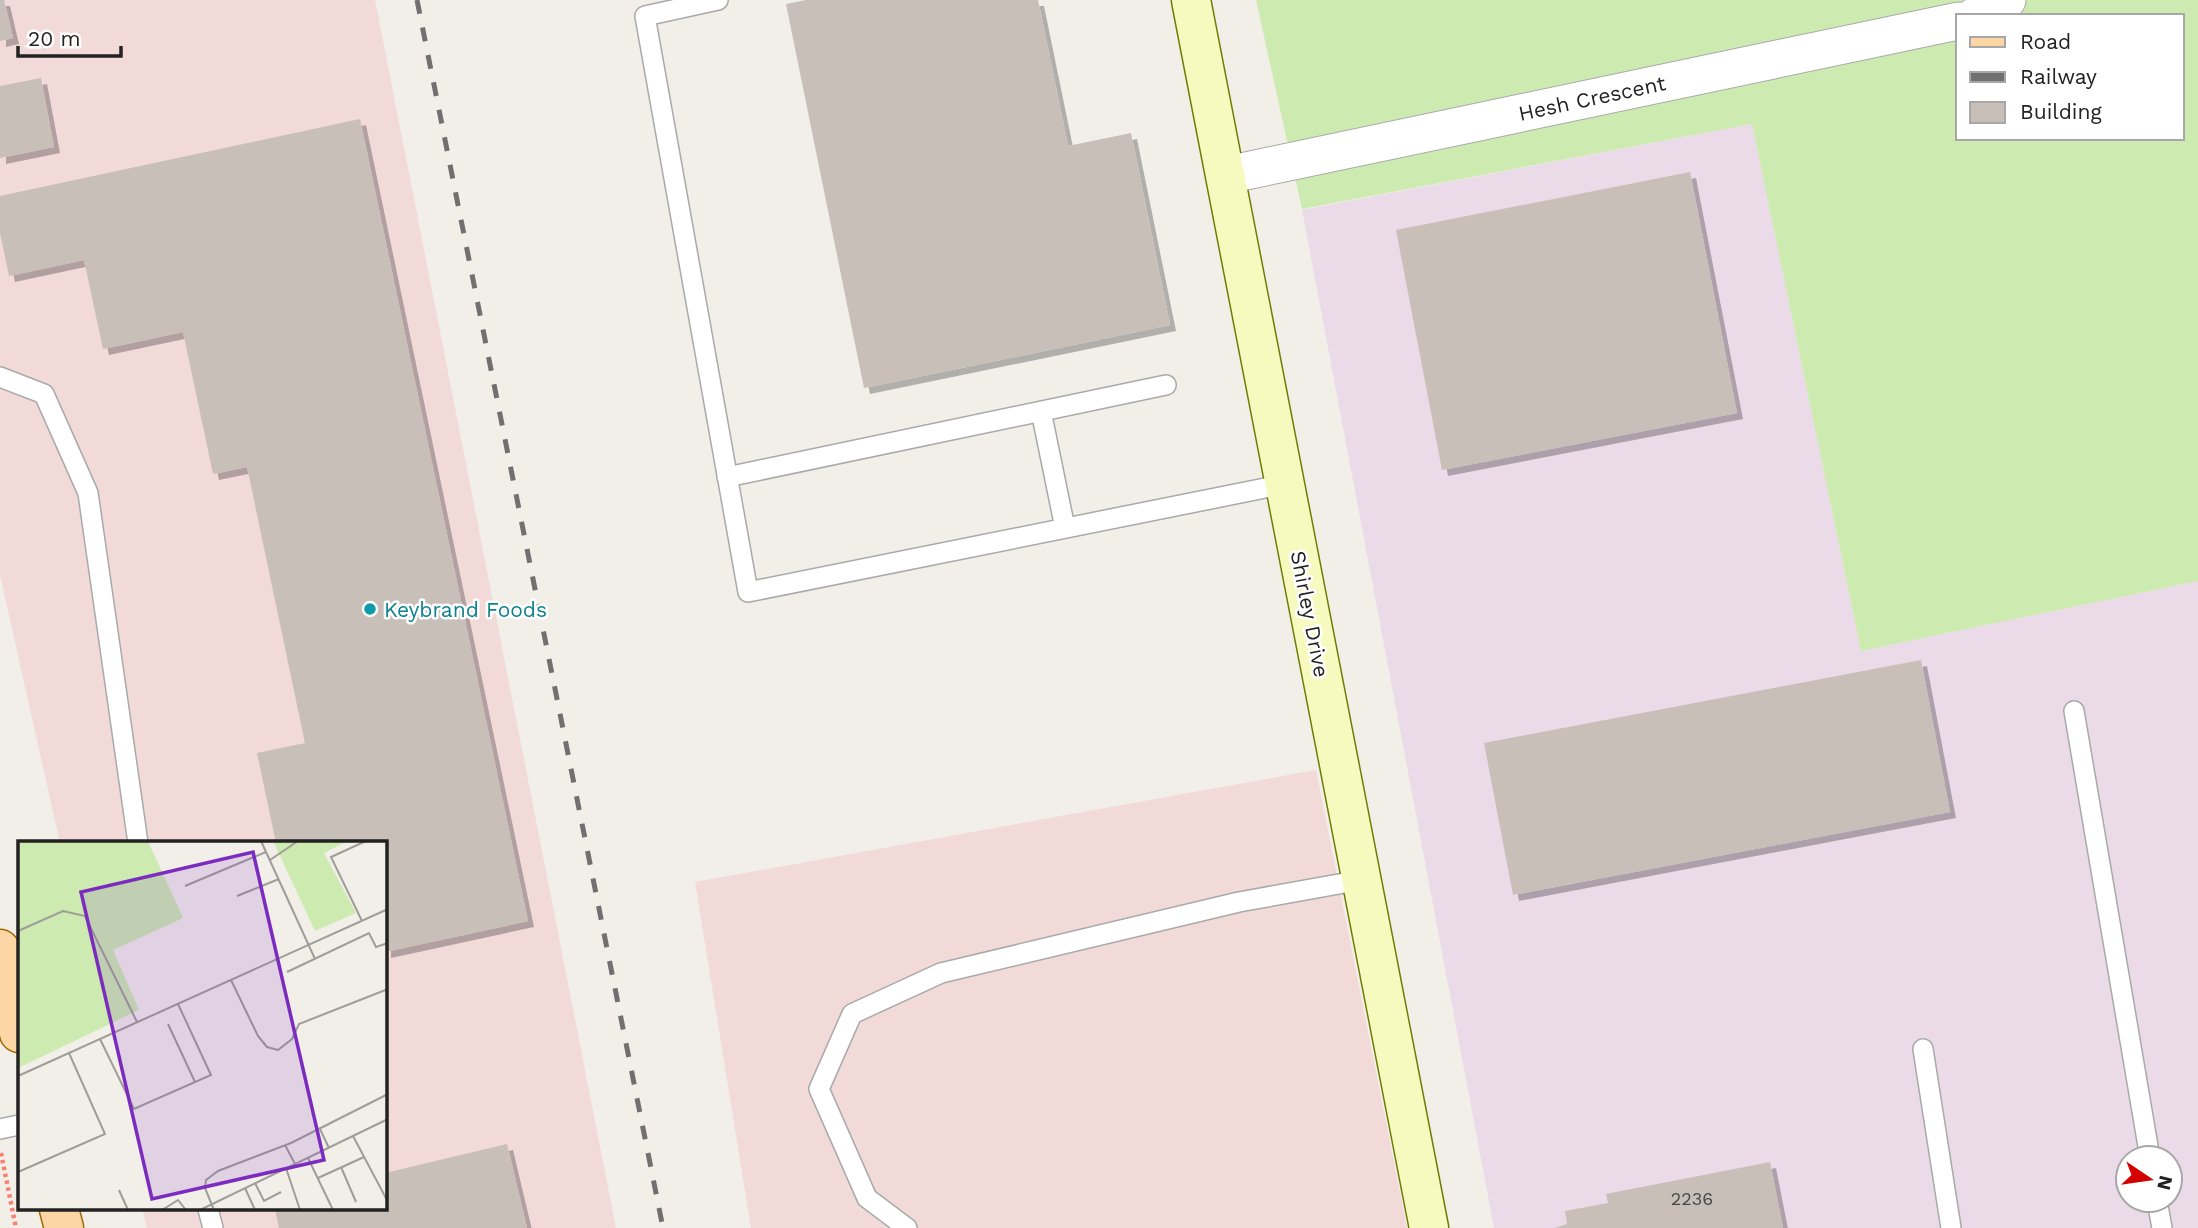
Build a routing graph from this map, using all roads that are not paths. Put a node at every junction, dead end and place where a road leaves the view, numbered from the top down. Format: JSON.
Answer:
{"nodes":[{"id":1,"x":718,"y":0,"type":"edge"},
{"id":2,"x":1191,"y":0,"type":"edge"},
{"id":3,"x":2007,"y":0,"type":"edge"},
{"id":4,"x":1979,"y":14,"type":"edge"},
{"id":5,"x":1956,"y":21,"type":"edge"},
{"id":6,"x":1227,"y":175,"type":"junction"},
{"id":7,"x":0,"y":377,"type":"edge"},
{"id":8,"x":1166,"y":385,"type":"dead end"},
{"id":9,"x":1041,"y":411,"type":"junction"},
{"id":10,"x":727,"y":477,"type":"junction"},
{"id":11,"x":1285,"y":484,"type":"junction"},
{"id":12,"x":1065,"y":528,"type":"junction"},
{"id":13,"x":2074,"y":711,"type":"dead end"},
{"id":14,"x":138,"y":841,"type":"edge"},
{"id":15,"x":1361,"y":880,"type":"junction"},
{"id":16,"x":0,"y":952,"type":"edge"},
{"id":17,"x":18,"y":1023,"type":"edge"},
{"id":18,"x":1923,"y":1049,"type":"dead end"},
{"id":19,"x":18,"y":1125,"type":"edge"},
{"id":20,"x":0,"y":1129,"type":"edge"},
{"id":21,"x":2148,"y":1144,"type":"edge"},
{"id":22,"x":60,"y":1210,"type":"edge"},
{"id":23,"x":208,"y":1210,"type":"edge"},
{"id":24,"x":64,"y":1228,"type":"edge"},
{"id":25,"x":213,"y":1228,"type":"edge"},
{"id":26,"x":907,"y":1228,"type":"edge"},
{"id":27,"x":1429,"y":1228,"type":"edge"},
{"id":28,"x":1951,"y":1228,"type":"edge"}],
"edges":[{"from":1,"to":10,"type":"lane"},
{"from":2,"to":6,"type":"street","name":"Shirley Drive"},
{"from":3,"to":4,"type":"street"},
{"from":5,"to":6,"type":"street","name":"Hesh Crescent"},
{"from":6,"to":11,"type":"street","name":"Shirley Drive"},
{"from":7,"to":14,"type":"lane"},
{"from":8,"to":9,"type":"lane"},
{"from":9,"to":10,"type":"lane"},
{"from":9,"to":12,"type":"lane"},
{"from":10,"to":12,"type":"lane"},
{"from":11,"to":12,"type":"lane"},
{"from":11,"to":15,"type":"street","name":"Shirley Drive"},
{"from":13,"to":21,"type":"lane"},
{"from":15,"to":26,"type":"lane"},
{"from":15,"to":27,"type":"street","name":"Shirley Drive"},
{"from":16,"to":17,"type":"main road"},
{"from":18,"to":28,"type":"lane"},
{"from":19,"to":20,"type":"lane"},
{"from":22,"to":24,"type":"main road"},
{"from":23,"to":25,"type":"lane"}]}
